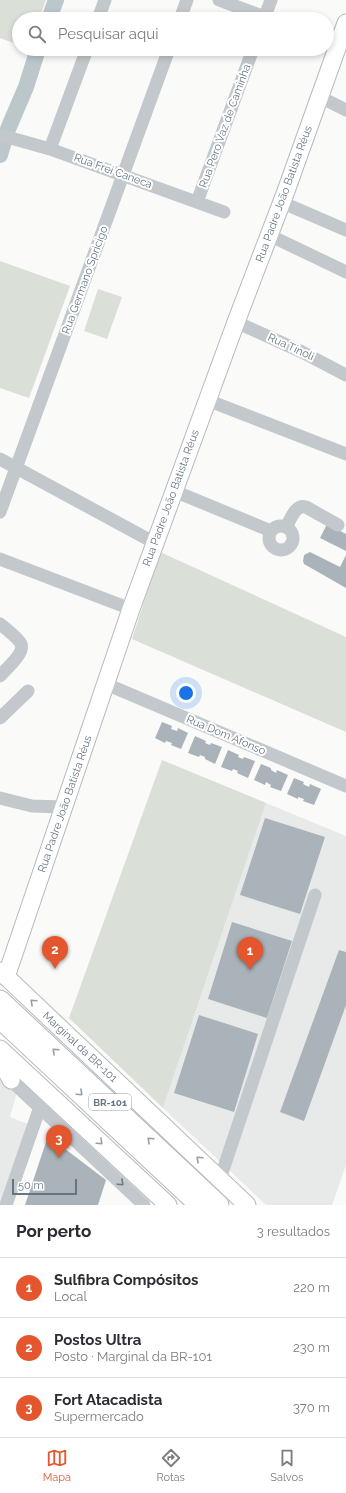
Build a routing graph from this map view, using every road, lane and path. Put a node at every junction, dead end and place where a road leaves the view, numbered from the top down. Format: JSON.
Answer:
{"nodes":[{"id":1,"x":105,"y":0,"type":"edge"},
{"id":2,"x":187,"y":0,"type":"edge"},
{"id":3,"x":219,"y":0,"type":"edge"},
{"id":4,"x":271,"y":0,"type":"edge"},
{"id":5,"x":101,"y":12,"type":"edge"},
{"id":6,"x":183,"y":12,"type":"edge"},
{"id":7,"x":250,"y":12,"type":"edge"},
{"id":8,"x":268,"y":12,"type":"edge"},
{"id":9,"x":346,"y":23,"type":"edge"},
{"id":10,"x":84,"y":56,"type":"edge"},
{"id":11,"x":166,"y":56,"type":"edge"},
{"id":12,"x":250,"y":56,"type":"edge"},
{"id":13,"x":320,"y":97,"type":"junction"},
{"id":14,"x":346,"y":110,"type":"edge"},
{"id":15,"x":0,"y":135,"type":"edge"},
{"id":16,"x":50,"y":149,"type":"junction"},
{"id":17,"x":123,"y":175,"type":"junction"},
{"id":18,"x":197,"y":202,"type":"junction"},
{"id":19,"x":282,"y":202,"type":"junction"},
{"id":20,"x":224,"y":212,"type":"dead end"},
{"id":21,"x":346,"y":230,"type":"edge"},
{"id":22,"x":269,"y":235,"type":"junction"},
{"id":23,"x":346,"y":272,"type":"edge"},
{"id":24,"x":236,"y":322,"type":"junction"},
{"id":25,"x":346,"y":375,"type":"edge"},
{"id":26,"x":207,"y":400,"type":"junction"},
{"id":27,"x":346,"y":454,"type":"edge"},
{"id":28,"x":0,"y":459,"type":"edge"},
{"id":29,"x":16,"y":468,"type":"junction"},
{"id":30,"x":174,"y":491,"type":"junction"},
{"id":31,"x":0,"y":512,"type":"edge"},
{"id":32,"x":338,"y":525,"type":"dead end"},
{"id":33,"x":286,"y":527,"type":"junction"},
{"id":34,"x":271,"y":531,"type":"junction"},
{"id":35,"x":155,"y":543,"type":"junction"},
{"id":36,"x":0,"y":559,"type":"edge"},
{"id":37,"x":131,"y":609,"type":"junction"},
{"id":38,"x":0,"y":624,"type":"edge"},
{"id":39,"x":0,"y":676,"type":"edge"},
{"id":40,"x":106,"y":684,"type":"junction"},
{"id":41,"x":28,"y":691,"type":"dead end"},
{"id":42,"x":0,"y":718,"type":"edge"},
{"id":43,"x":346,"y":786,"type":"edge"},
{"id":44,"x":0,"y":798,"type":"edge"},
{"id":45,"x":64,"y":807,"type":"junction"},
{"id":46,"x":315,"y":895,"type":"dead end"},
{"id":47,"x":3,"y":974,"type":"edge"},
{"id":48,"x":0,"y":1000,"type":"edge"},
{"id":49,"x":0,"y":1019,"type":"edge"},
{"id":50,"x":0,"y":1049,"type":"edge"},
{"id":51,"x":0,"y":1058,"type":"edge"},
{"id":52,"x":5,"y":1075,"type":"edge"},
{"id":53,"x":40,"y":1107,"type":"junction"},
{"id":54,"x":220,"y":1180,"type":"junction"},
{"id":55,"x":6,"y":1205,"type":"edge"},
{"id":56,"x":144,"y":1205,"type":"edge"},
{"id":57,"x":168,"y":1205,"type":"edge"},
{"id":58,"x":199,"y":1205,"type":"edge"},
{"id":59,"x":219,"y":1205,"type":"edge"},
{"id":60,"x":247,"y":1205,"type":"edge"}],
"edges":[{"from":1,"to":5,"type":"street"},
{"from":2,"to":6,"type":"street"},
{"from":3,"to":7,"type":"street"},
{"from":4,"to":8,"type":"street"},
{"from":9,"to":13,"type":"main road","name":"Rua Padre João Batista Réus"},
{"from":10,"to":16,"type":"street"},
{"from":11,"to":17,"type":"street","name":"Rua Germano Spricigo"},
{"from":12,"to":18,"type":"street","name":"Rua Pero Vaz de Caminha"},
{"from":13,"to":14,"type":"street"},
{"from":13,"to":19,"type":"main road","name":"Rua Padre João Batista Réus"},
{"from":15,"to":16,"type":"street","name":"Rua Frei Caneca"},
{"from":16,"to":17,"type":"street","name":"Rua Frei Caneca"},
{"from":17,"to":18,"type":"street","name":"Rua Frei Caneca"},
{"from":17,"to":29,"type":"street","name":"Rua Germano Spricigo"},
{"from":18,"to":20,"type":"street","name":"Rua Frei Caneca"},
{"from":19,"to":21,"type":"street"},
{"from":19,"to":22,"type":"main road","name":"Rua Padre João Batista Réus"},
{"from":22,"to":23,"type":"street"},
{"from":22,"to":24,"type":"main road","name":"Rua Padre João Batista Réus"},
{"from":24,"to":25,"type":"street","name":"Rua Tínoli"},
{"from":24,"to":26,"type":"main road","name":"Rua Padre João Batista Réus"},
{"from":26,"to":27,"type":"street"},
{"from":26,"to":30,"type":"main road","name":"Rua Padre João Batista Réus"},
{"from":28,"to":29,"type":"street"},
{"from":29,"to":31,"type":"street","name":"Rua Germano Spricigo"},
{"from":29,"to":35,"type":"street"},
{"from":30,"to":34,"type":"street"},
{"from":30,"to":35,"type":"main road","name":"Rua Padre João Batista Réus"},
{"from":32,"to":33,"type":"street"},
{"from":33,"to":34,"type":"street"},
{"from":33,"to":34,"type":"street"},
{"from":35,"to":37,"type":"main road","name":"Rua Padre João Batista Réus"},
{"from":36,"to":37,"type":"street"},
{"from":37,"to":40,"type":"main road","name":"Rua Padre João Batista Réus"},
{"from":38,"to":39,"type":"street"},
{"from":40,"to":43,"type":"street","name":"Rua Dom Afonso"},
{"from":40,"to":45,"type":"main road","name":"Rua Padre João Batista Réus"},
{"from":41,"to":42,"type":"street"},
{"from":44,"to":45,"type":"street"},
{"from":45,"to":47,"type":"main road","name":"Rua Padre João Batista Réus"},
{"from":46,"to":54,"type":"street"},
{"from":54,"to":47,"type":"main road","name":"Marginal da BR-101","one_way":true},
{"from":59,"to":48,"type":"highway","number":"BR-101","one_way":true},
{"from":49,"to":58,"type":"highway","number":"BR-101","one_way":true},
{"from":50,"to":57,"type":"main road","one_way":true},
{"from":51,"to":52,"type":"main road"},
{"from":52,"to":53,"type":"street"},
{"from":53,"to":55,"type":"street"},
{"from":53,"to":56,"type":"street","one_way":true},
{"from":54,"to":60,"type":"main road","name":"Marginal da BR-101"}]}
